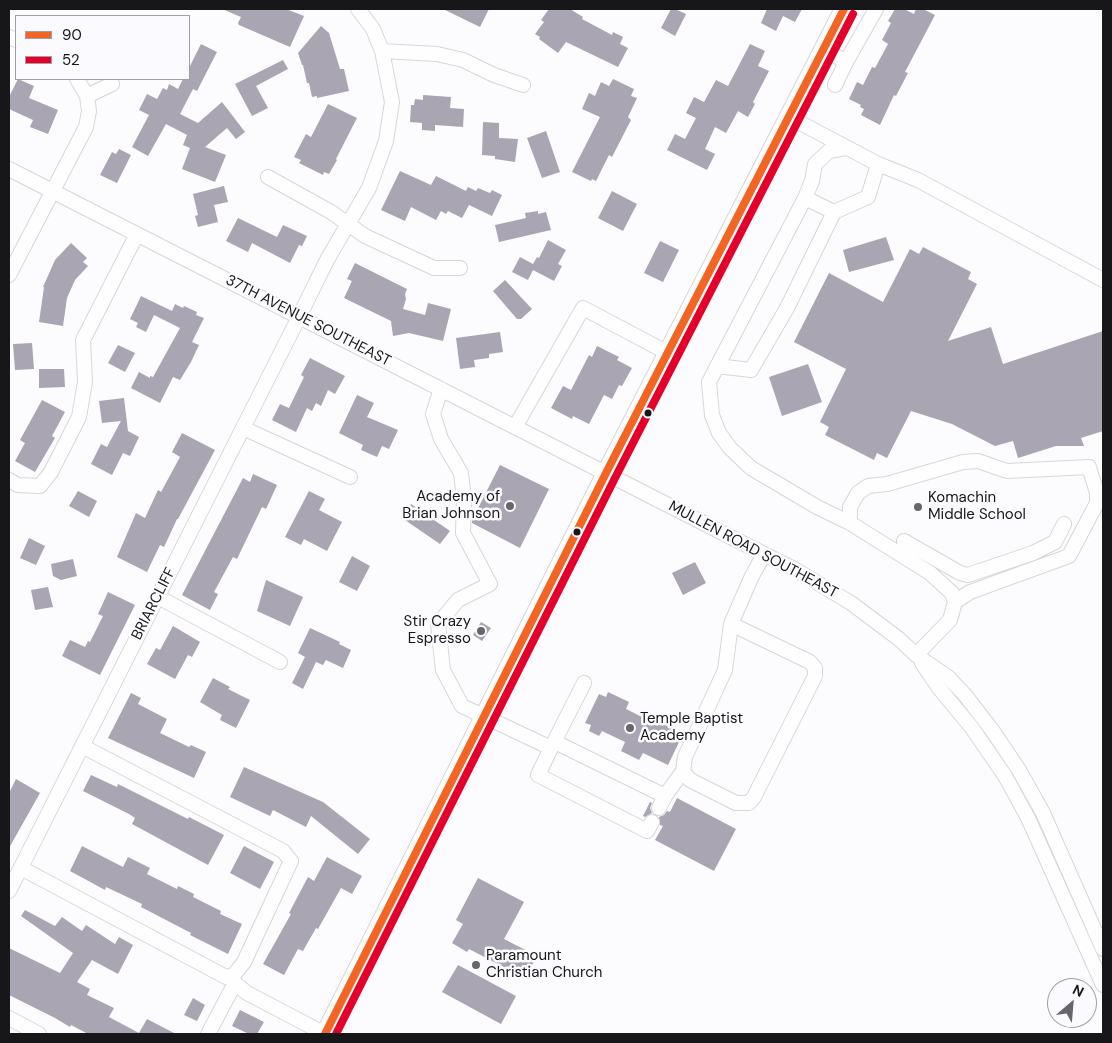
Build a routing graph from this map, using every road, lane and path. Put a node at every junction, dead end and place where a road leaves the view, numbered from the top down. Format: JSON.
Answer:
{"nodes":[{"id":1,"x":358,"y":9,"type":"edge"},
{"id":2,"x":844,"y":9,"type":"edge"},
{"id":3,"x":876,"y":9,"type":"edge"},
{"id":4,"x":824,"y":49,"type":"junction"},
{"id":5,"x":382,"y":51,"type":"junction"},
{"id":6,"x":846,"y":62,"type":"junction"},
{"id":7,"x":78,"y":80,"type":"edge"},
{"id":8,"x":112,"y":84,"type":"dead end"},
{"id":9,"x":523,"y":85,"type":"dead end"},
{"id":10,"x":835,"y":85,"type":"dead end"},
{"id":11,"x":87,"y":96,"type":"junction"},
{"id":12,"x":789,"y":117,"type":"junction"},
{"id":13,"x":846,"y":148,"type":"junction"},
{"id":14,"x":878,"y":164,"type":"junction"},
{"id":15,"x":9,"y":169,"type":"edge"},
{"id":16,"x":268,"y":177,"type":"dead end"},
{"id":17,"x":53,"y":191,"type":"junction"},
{"id":18,"x":805,"y":198,"type":"junction"},
{"id":19,"x":834,"y":212,"type":"junction"},
{"id":20,"x":349,"y":225,"type":"junction"},
{"id":21,"x":137,"y":234,"type":"junction"},
{"id":22,"x":460,"y":268,"type":"dead end"},
{"id":23,"x":10,"y":270,"type":"edge"},
{"id":24,"x":1103,"y":280,"type":"edge"},
{"id":25,"x":299,"y":317,"type":"junction"},
{"id":26,"x":668,"y":353,"type":"junction"},
{"id":27,"x":717,"y":366,"type":"junction"},
{"id":28,"x":441,"y":389,"type":"junction"},
{"id":29,"x":516,"y":427,"type":"junction"},
{"id":30,"x":244,"y":428,"type":"junction"},
{"id":31,"x":606,"y":473,"type":"junction"},
{"id":32,"x":350,"y":477,"type":"dead end"},
{"id":33,"x":9,"y":480,"type":"edge"},
{"id":34,"x":1100,"y":492,"type":"edge"},
{"id":35,"x":850,"y":523,"type":"junction"},
{"id":36,"x":1064,"y":524,"type":"dead end"},
{"id":37,"x":904,"y":541,"type":"dead end"},
{"id":38,"x":764,"y":554,"type":"junction"},
{"id":39,"x":158,"y":597,"type":"junction"},
{"id":40,"x":956,"y":602,"type":"junction"},
{"id":41,"x":731,"y":624,"type":"junction"},
{"id":42,"x":916,"y":655,"type":"junction"},
{"id":43,"x":280,"y":662,"type":"dead end"},
{"id":44,"x":584,"y":683,"type":"dead end"},
{"id":45,"x":484,"y":716,"type":"junction"},
{"id":46,"x":553,"y":745,"type":"junction"},
{"id":47,"x":82,"y":746,"type":"junction"},
{"id":48,"x":683,"y":771,"type":"junction"},
{"id":49,"x":652,"y":822,"type":"dead end"},
{"id":50,"x":21,"y":868,"type":"junction"},
{"id":51,"x":9,"y":891,"type":"edge"},
{"id":52,"x":1103,"y":949,"type":"edge"},
{"id":53,"x":232,"y":980,"type":"junction"},
{"id":54,"x":1103,"y":985,"type":"edge"},
{"id":55,"x":9,"y":1018,"type":"edge"},
{"id":56,"x":39,"y":1034,"type":"edge"},
{"id":57,"x":208,"y":1034,"type":"edge"},
{"id":58,"x":325,"y":1034,"type":"edge"}],
"edges":[{"from":1,"to":5,"type":"street","name":"BRIARCLIFF"},
{"from":2,"to":4,"type":"main road"},
{"from":3,"to":6,"type":"street"},
{"from":4,"to":6,"type":"street"},
{"from":4,"to":12,"type":"main road"},
{"from":5,"to":9,"type":"street"},
{"from":5,"to":20,"type":"street","name":"BRIARCLIFF"},
{"from":6,"to":10,"type":"street"},
{"from":7,"to":11,"type":"street"},
{"from":8,"to":11,"type":"street"},
{"from":11,"to":17,"type":"street"},
{"from":12,"to":13,"type":"street"},
{"from":12,"to":26,"type":"main road"},
{"from":13,"to":14,"type":"street"},
{"from":13,"to":18,"type":"street"},
{"from":14,"to":19,"type":"street"},
{"from":14,"to":24,"type":"street"},
{"from":15,"to":17,"type":"street","name":"37TH AVENUE SOUTHEAST"},
{"from":16,"to":20,"type":"street"},
{"from":17,"to":21,"type":"street","name":"37TH AVENUE SOUTHEAST"},
{"from":17,"to":23,"type":"street"},
{"from":18,"to":19,"type":"street"},
{"from":18,"to":27,"type":"street"},
{"from":19,"to":27,"type":"street"},
{"from":20,"to":22,"type":"street"},
{"from":20,"to":25,"type":"street","name":"BRIARCLIFF"},
{"from":21,"to":25,"type":"street","name":"37TH AVENUE SOUTHEAST"},
{"from":21,"to":33,"type":"street"},
{"from":25,"to":28,"type":"street","name":"37TH AVENUE SOUTHEAST"},
{"from":25,"to":30,"type":"street","name":"BRIARCLIFF"},
{"from":26,"to":29,"type":"street"},
{"from":26,"to":31,"type":"main road"},
{"from":27,"to":35,"type":"street"},
{"from":28,"to":29,"type":"street","name":"37TH AVENUE SOUTHEAST"},
{"from":28,"to":45,"type":"street"},
{"from":29,"to":31,"type":"street","name":"37TH AVENUE SOUTHEAST"},
{"from":30,"to":32,"type":"street"},
{"from":30,"to":39,"type":"street","name":"BRIARCLIFF"},
{"from":31,"to":38,"type":"street","name":"MULLEN ROAD SOUTHEAST"},
{"from":31,"to":45,"type":"main road"},
{"from":34,"to":35,"type":"street"},
{"from":34,"to":40,"type":"street"},
{"from":35,"to":40,"type":"street"},
{"from":36,"to":37,"type":"street"},
{"from":38,"to":41,"type":"street"},
{"from":38,"to":42,"type":"street","name":"MULLEN ROAD SOUTHEAST"},
{"from":39,"to":43,"type":"street"},
{"from":39,"to":47,"type":"street","name":"BRIARCLIFF"},
{"from":40,"to":42,"type":"street"},
{"from":41,"to":48,"type":"street"},
{"from":41,"to":48,"type":"street"},
{"from":42,"to":52,"type":"street","name":"MULLEN ROAD SOUTHEAST"},
{"from":42,"to":54,"type":"street","name":"MULLEN ROAD SOUTHEAST"},
{"from":44,"to":46,"type":"street"},
{"from":45,"to":46,"type":"street"},
{"from":45,"to":58,"type":"main road"},
{"from":46,"to":48,"type":"street"},
{"from":46,"to":49,"type":"street"},
{"from":47,"to":50,"type":"street","name":"BRIARCLIFF"},
{"from":47,"to":53,"type":"street"},
{"from":50,"to":51,"type":"street","name":"BRIARCLIFF"},
{"from":50,"to":53,"type":"street"},
{"from":53,"to":57,"type":"street"},
{"from":53,"to":58,"type":"street"},
{"from":55,"to":56,"type":"street"}]}
